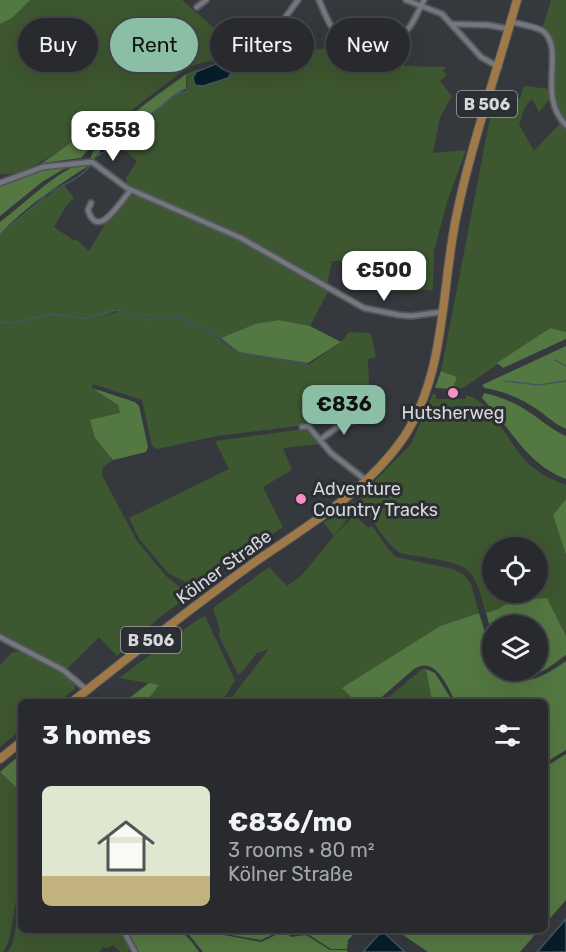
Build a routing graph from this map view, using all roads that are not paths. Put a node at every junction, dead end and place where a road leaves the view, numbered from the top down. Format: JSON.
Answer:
{"nodes":[{"id":1,"x":206,"y":0,"type":"edge"},
{"id":2,"x":298,"y":0,"type":"edge"},
{"id":3,"x":319,"y":0,"type":"edge"},
{"id":4,"x":406,"y":0,"type":"edge"},
{"id":5,"x":424,"y":0,"type":"edge"},
{"id":6,"x":517,"y":0,"type":"edge"},
{"id":7,"x":421,"y":6,"type":"junction"},
{"id":8,"x":197,"y":7,"type":"dead end"},
{"id":9,"x":285,"y":18,"type":"edge"},
{"id":10,"x":452,"y":24,"type":"junction"},
{"id":11,"x":510,"y":26,"type":"junction"},
{"id":12,"x":498,"y":67,"type":"junction"},
{"id":13,"x":566,"y":125,"type":"edge"},
{"id":14,"x":0,"y":183,"type":"edge"},
{"id":15,"x":130,"y":190,"type":"junction"},
{"id":16,"x":91,"y":203,"type":"dead end"},
{"id":17,"x":442,"y":312,"type":"junction"},
{"id":18,"x":360,"y":418,"type":"dead end"},
{"id":19,"x":302,"y":427,"type":"dead end"},
{"id":20,"x":320,"y":440,"type":"junction"},
{"id":21,"x":366,"y":481,"type":"junction"},
{"id":22,"x":0,"y":637,"type":"edge"},
{"id":23,"x":87,"y":690,"type":"junction"},
{"id":24,"x":76,"y":699,"type":"edge"},
{"id":25,"x":18,"y":744,"type":"edge"},
{"id":26,"x":0,"y":759,"type":"edge"},
{"id":27,"x":125,"y":933,"type":"edge"},
{"id":28,"x":135,"y":952,"type":"edge"}],
"edges":[{"from":1,"to":8,"type":"street"},
{"from":2,"to":9,"type":"street"},
{"from":3,"to":7,"type":"street"},
{"from":4,"to":7,"type":"street"},
{"from":5,"to":7,"type":"street"},
{"from":6,"to":11,"type":"main road","name":"Kölner Straße","number":"B 506"},
{"from":7,"to":10,"type":"street"},
{"from":10,"to":11,"type":"street"},
{"from":10,"to":12,"type":"street"},
{"from":11,"to":12,"type":"main road","name":"Kölner Straße","number":"B 506"},
{"from":11,"to":13,"type":"street"},
{"from":12,"to":17,"type":"main road","name":"Kölner Straße","number":"B 506"},
{"from":14,"to":15,"type":"street"},
{"from":15,"to":16,"type":"street"},
{"from":15,"to":17,"type":"street"},
{"from":17,"to":21,"type":"main road","name":"Kölner Straße","number":"B 506"},
{"from":18,"to":20,"type":"street"},
{"from":19,"to":20,"type":"street"},
{"from":20,"to":21,"type":"street"},
{"from":21,"to":23,"type":"main road","name":"Kölner Straße","number":"B 506"},
{"from":22,"to":23,"type":"street"},
{"from":23,"to":24,"type":"main road","name":"Kölner Straße","number":"B 506"},
{"from":25,"to":26,"type":"main road"},
{"from":27,"to":28,"type":"street"}]}
